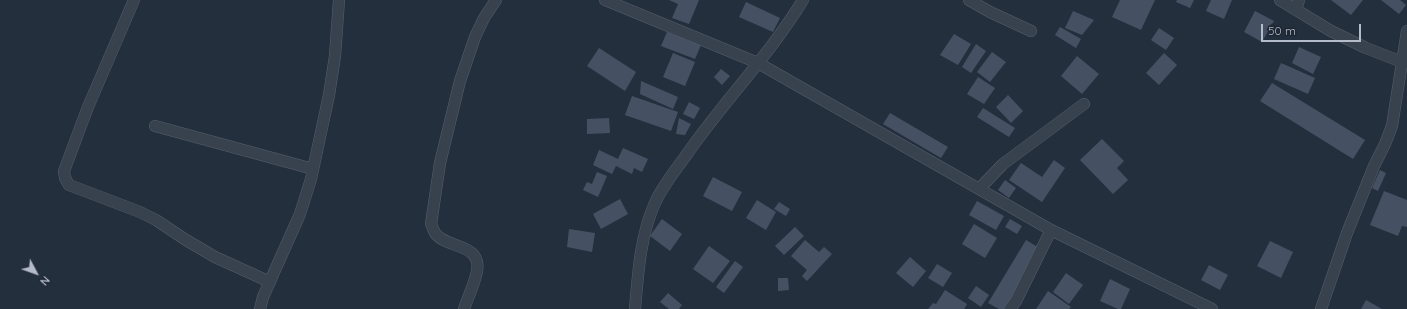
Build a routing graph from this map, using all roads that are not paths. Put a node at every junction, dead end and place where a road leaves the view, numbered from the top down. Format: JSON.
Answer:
{"nodes":[{"id":1,"x":134,"y":0,"type":"edge"},
{"id":2,"x":339,"y":0,"type":"edge"},
{"id":3,"x":496,"y":0,"type":"edge"},
{"id":4,"x":605,"y":0,"type":"edge"},
{"id":5,"x":803,"y":0,"type":"edge"},
{"id":6,"x":969,"y":0,"type":"edge"},
{"id":7,"x":1280,"y":0,"type":"edge"},
{"id":8,"x":1298,"y":5,"type":"edge"},
{"id":9,"x":1031,"y":31,"type":"dead end"},
{"id":10,"x":1407,"y":31,"type":"edge"},
{"id":11,"x":1402,"y":62,"type":"junction"},
{"id":12,"x":758,"y":63,"type":"junction"},
{"id":13,"x":1084,"y":104,"type":"dead end"},
{"id":14,"x":155,"y":126,"type":"dead end"},
{"id":15,"x":313,"y":169,"type":"junction"},
{"id":16,"x":979,"y":189,"type":"junction"},
{"id":17,"x":1051,"y":230,"type":"junction"},
{"id":18,"x":270,"y":282,"type":"junction"},
{"id":19,"x":260,"y":309,"type":"edge"},
{"id":20,"x":464,"y":309,"type":"edge"},
{"id":21,"x":635,"y":309,"type":"edge"},
{"id":22,"x":1010,"y":309,"type":"edge"},
{"id":23,"x":1212,"y":309,"type":"edge"},
{"id":24,"x":1322,"y":309,"type":"edge"}],
"edges":[{"from":1,"to":18,"type":"street"},
{"from":2,"to":15,"type":"street"},
{"from":3,"to":20,"type":"street"},
{"from":4,"to":12,"type":"street"},
{"from":5,"to":12,"type":"street"},
{"from":6,"to":9,"type":"street"},
{"from":7,"to":8,"type":"street"},
{"from":8,"to":11,"type":"street"},
{"from":10,"to":11,"type":"street"},
{"from":11,"to":24,"type":"street"},
{"from":12,"to":16,"type":"street"},
{"from":12,"to":21,"type":"street"},
{"from":13,"to":16,"type":"street"},
{"from":14,"to":15,"type":"street"},
{"from":15,"to":18,"type":"street"},
{"from":16,"to":17,"type":"street"},
{"from":17,"to":22,"type":"street"},
{"from":17,"to":23,"type":"street"},
{"from":18,"to":19,"type":"street"}]}
